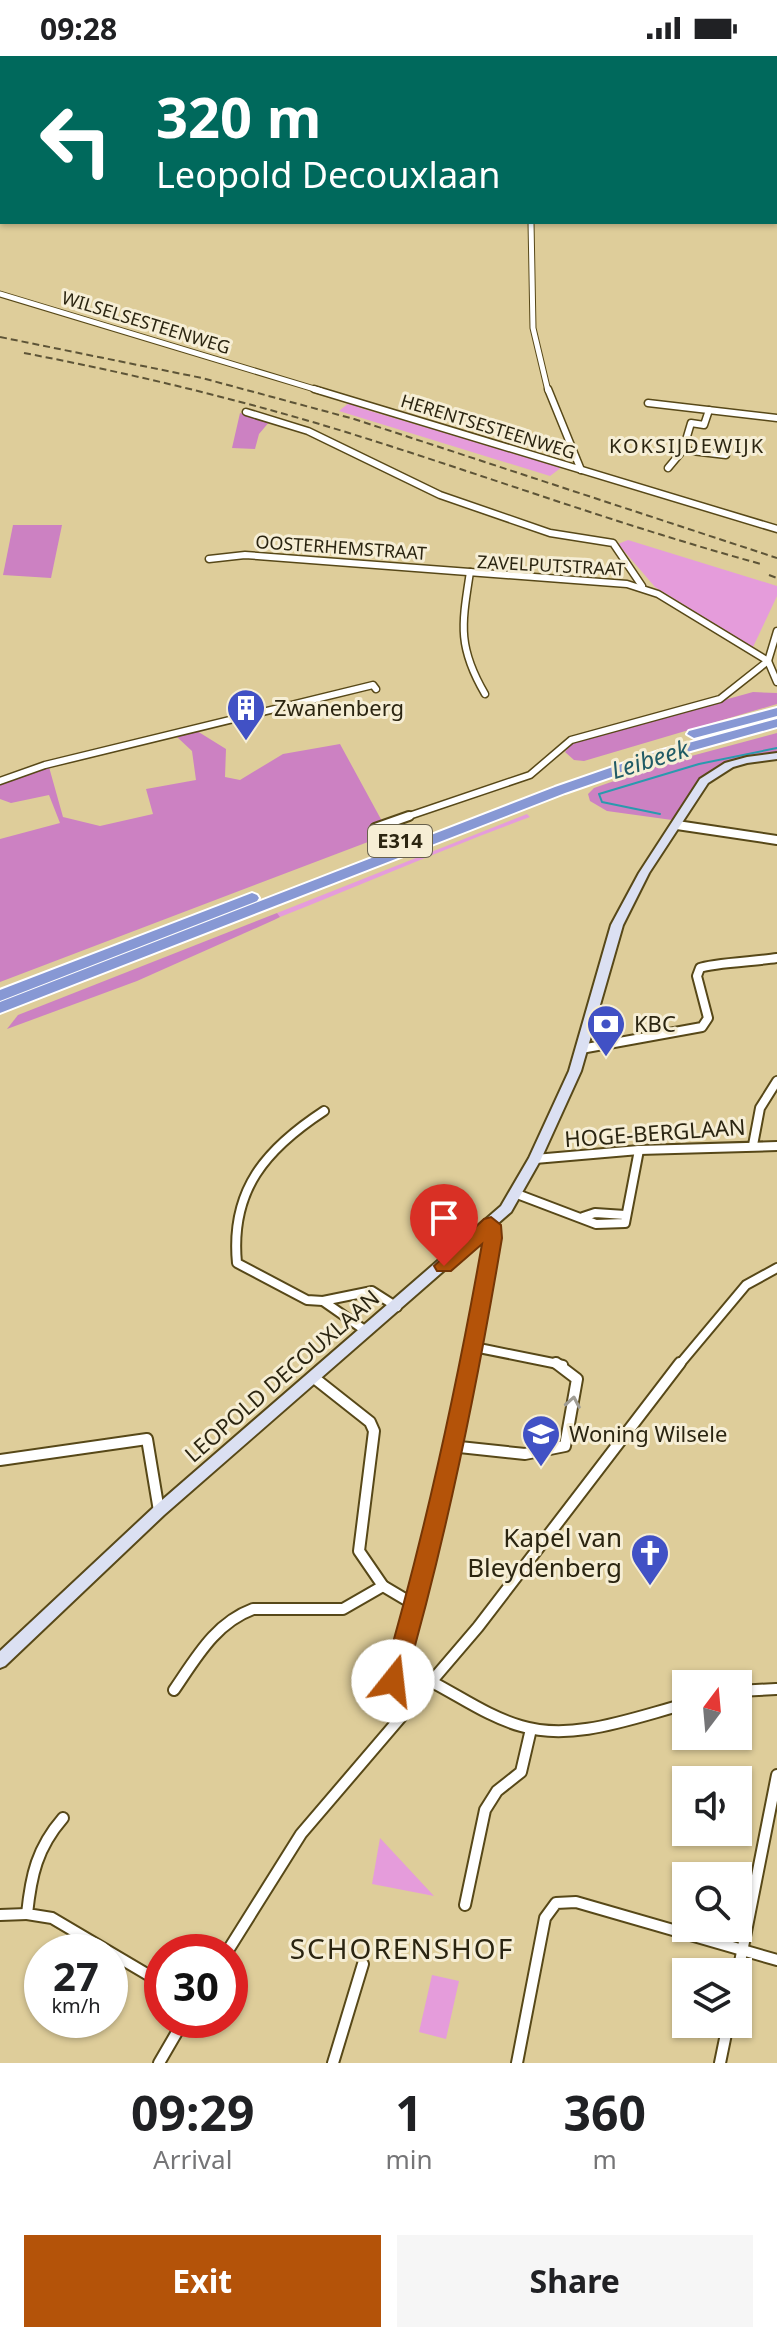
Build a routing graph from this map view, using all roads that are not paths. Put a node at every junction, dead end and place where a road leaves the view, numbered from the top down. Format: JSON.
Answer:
{"nodes":[{"id":1,"x":531,"y":224,"type":"edge"},
{"id":2,"x":0,"y":294,"type":"edge"},
{"id":3,"x":283,"y":379,"type":"joint"},
{"id":4,"x":648,"y":403,"type":"dead end"},
{"id":5,"x":709,"y":410,"type":"junction"},
{"id":6,"x":246,"y":412,"type":"dead end"},
{"id":7,"x":777,"y":418,"type":"edge"},
{"id":8,"x":683,"y":450,"type":"junction"},
{"id":9,"x":726,"y":455,"type":"dead end"},
{"id":10,"x":668,"y":468,"type":"dead end"},
{"id":11,"x":581,"y":470,"type":"junction"},
{"id":12,"x":777,"y":529,"type":"edge"},
{"id":13,"x":209,"y":559,"type":"dead end"},
{"id":14,"x":470,"y":572,"type":"junction"},
{"id":15,"x":642,"y":586,"type":"junction"},
{"id":16,"x":777,"y":631,"type":"edge"},
{"id":17,"x":768,"y":661,"type":"junction"},
{"id":18,"x":777,"y":682,"type":"edge"},
{"id":19,"x":376,"y":689,"type":"dead end"},
{"id":20,"x":485,"y":694,"type":"dead end"},
{"id":21,"x":771,"y":719,"type":"edge"},
{"id":22,"x":777,"y":756,"type":"edge"},
{"id":23,"x":0,"y":781,"type":"edge"},
{"id":24,"x":677,"y":825,"type":"junction"},
{"id":25,"x":375,"y":828,"type":"dead end"},
{"id":26,"x":777,"y":840,"type":"edge"},
{"id":27,"x":777,"y":958,"type":"edge"},
{"id":28,"x":44,"y":980,"type":"junction"},
{"id":29,"x":0,"y":989,"type":"edge"},
{"id":30,"x":0,"y":996,"type":"edge"},
{"id":31,"x":0,"y":1011,"type":"edge"},
{"id":32,"x":581,"y":1049,"type":"junction"},
{"id":33,"x":777,"y":1081,"type":"edge"},
{"id":34,"x":324,"y":1111,"type":"dead end"},
{"id":35,"x":753,"y":1145,"type":"junction"},
{"id":36,"x":777,"y":1146,"type":"edge"},
{"id":37,"x":639,"y":1150,"type":"junction"},
{"id":38,"x":535,"y":1159,"type":"junction"},
{"id":39,"x":517,"y":1194,"type":"junction"},
{"id":40,"x":491,"y":1225,"type":"junction"},
{"id":41,"x":777,"y":1268,"type":"edge"},
{"id":42,"x":323,"y":1301,"type":"junction"},
{"id":43,"x":397,"y":1307,"type":"junction"},
{"id":44,"x":366,"y":1331,"type":"junction"},
{"id":45,"x":474,"y":1347,"type":"junction"},
{"id":46,"x":313,"y":1377,"type":"junction"},
{"id":47,"x":450,"y":1446,"type":"junction"},
{"id":48,"x":0,"y":1460,"type":"edge"},
{"id":49,"x":159,"y":1511,"type":"junction"},
{"id":50,"x":383,"y":1586,"type":"junction"},
{"id":51,"x":415,"y":1605,"type":"junction"},
{"id":52,"x":0,"y":1661,"type":"edge"},
{"id":53,"x":432,"y":1682,"type":"junction"},
{"id":54,"x":777,"y":1688,"type":"edge"},
{"id":55,"x":174,"y":1690,"type":"dead end"},
{"id":56,"x":752,"y":1690,"type":"edge"},
{"id":57,"x":777,"y":1695,"type":"edge"},
{"id":58,"x":413,"y":1702,"type":"junction"},
{"id":59,"x":672,"y":1707,"type":"edge"},
{"id":60,"x":531,"y":1729,"type":"junction"},
{"id":61,"x":777,"y":1775,"type":"edge"},
{"id":62,"x":63,"y":1818,"type":"dead end"},
{"id":63,"x":465,"y":1905,"type":"dead end"},
{"id":64,"x":27,"y":1914,"type":"junction"},
{"id":65,"x":0,"y":1915,"type":"edge"},
{"id":66,"x":238,"y":1934,"type":"edge"},
{"id":67,"x":742,"y":1949,"type":"junction"},
{"id":68,"x":740,"y":1958,"type":"edge"},
{"id":69,"x":777,"y":1960,"type":"edge"},
{"id":70,"x":363,"y":1964,"type":"dead end"},
{"id":71,"x":144,"y":1972,"type":"edge"},
{"id":72,"x":174,"y":2038,"type":"edge"},
{"id":73,"x":725,"y":2038,"type":"edge"},
{"id":74,"x":159,"y":2063,"type":"edge"},
{"id":75,"x":333,"y":2063,"type":"edge"},
{"id":76,"x":517,"y":2063,"type":"edge"},
{"id":77,"x":720,"y":2063,"type":"edge"}],
"edges":[{"from":1,"to":11,"type":"street"},
{"from":2,"to":3,"type":"street","name":"WILSELSESTEENWEG"},
{"from":3,"to":11,"type":"street","name":"HERENTSESTEENWEG"},
{"from":4,"to":5,"type":"street"},
{"from":5,"to":7,"type":"street"},
{"from":5,"to":8,"type":"street"},
{"from":6,"to":15,"type":"street"},
{"from":8,"to":9,"type":"street"},
{"from":8,"to":10,"type":"street"},
{"from":11,"to":12,"type":"street","name":"HERENTSESTEENWEG"},
{"from":13,"to":14,"type":"street","name":"OOSTERHEMSTRAAT"},
{"from":14,"to":15,"type":"street","name":"ZAVELPUTSTRAAT"},
{"from":14,"to":20,"type":"street","name":"ZAVELPUTSTRAAT"},
{"from":15,"to":17,"type":"street","name":"ZAVELPUTSTRAAT"},
{"from":16,"to":17,"type":"street"},
{"from":17,"to":18,"type":"street"},
{"from":17,"to":25,"type":"street"},
{"from":19,"to":23,"type":"street"},
{"from":21,"to":28,"type":"highway","number":"E314"},
{"from":21,"to":31,"type":"highway","number":"E314"},
{"from":22,"to":24,"type":"street","name":"LEOPOLD DECOUXLAAN"},
{"from":24,"to":26,"type":"street"},
{"from":24,"to":32,"type":"street","name":"LEOPOLD DECOUXLAAN"},
{"from":27,"to":32,"type":"street"},
{"from":28,"to":29,"type":"highway"},
{"from":28,"to":30,"type":"highway","number":"E314"},
{"from":32,"to":38,"type":"street","name":"LEOPOLD DECOUXLAAN"},
{"from":33,"to":35,"type":"street"},
{"from":34,"to":42,"type":"street"},
{"from":35,"to":36,"type":"street","name":"HOGE-BERGLAAN"},
{"from":35,"to":37,"type":"street","name":"HOGE-BERGLAAN"},
{"from":37,"to":38,"type":"street","name":"HOGE-BERGLAAN"},
{"from":37,"to":39,"type":"street"},
{"from":38,"to":39,"type":"street","name":"LEOPOLD DECOUXLAAN"},
{"from":39,"to":40,"type":"street","name":"LEOPOLD DECOUXLAAN"},
{"from":40,"to":43,"type":"street","name":"LEOPOLD DECOUXLAAN"},
{"from":40,"to":45,"type":"street"},
{"from":41,"to":53,"type":"street"},
{"from":42,"to":43,"type":"street"},
{"from":42,"to":44,"type":"street"},
{"from":43,"to":44,"type":"street","name":"LEOPOLD DECOUXLAAN"},
{"from":44,"to":46,"type":"street","name":"LEOPOLD DECOUXLAAN"},
{"from":45,"to":47,"type":"street"},
{"from":47,"to":45,"type":"street","one_way":true},
{"from":46,"to":49,"type":"street","name":"LEOPOLD DECOUXLAAN"},
{"from":46,"to":50,"type":"street"},
{"from":47,"to":51,"type":"street"},
{"from":48,"to":49,"type":"street"},
{"from":49,"to":52,"type":"street","name":"LEOPOLD DECOUXLAAN"},
{"from":50,"to":51,"type":"street"},
{"from":50,"to":55,"type":"street"},
{"from":51,"to":58,"type":"street"},
{"from":53,"to":58,"type":"street"},
{"from":53,"to":60,"type":"street"},
{"from":54,"to":56,"type":"street"},
{"from":54,"to":57,"type":"street"},
{"from":58,"to":66,"type":"street"},
{"from":59,"to":60,"type":"street"},
{"from":60,"to":63,"type":"street"},
{"from":61,"to":67,"type":"street"},
{"from":62,"to":64,"type":"street"},
{"from":64,"to":65,"type":"street"},
{"from":64,"to":71,"type":"street"},
{"from":67,"to":68,"type":"street"},
{"from":67,"to":69,"type":"street"},
{"from":67,"to":76,"type":"street"},
{"from":70,"to":75,"type":"street"},
{"from":72,"to":74,"type":"street"},
{"from":73,"to":77,"type":"street"}]}
